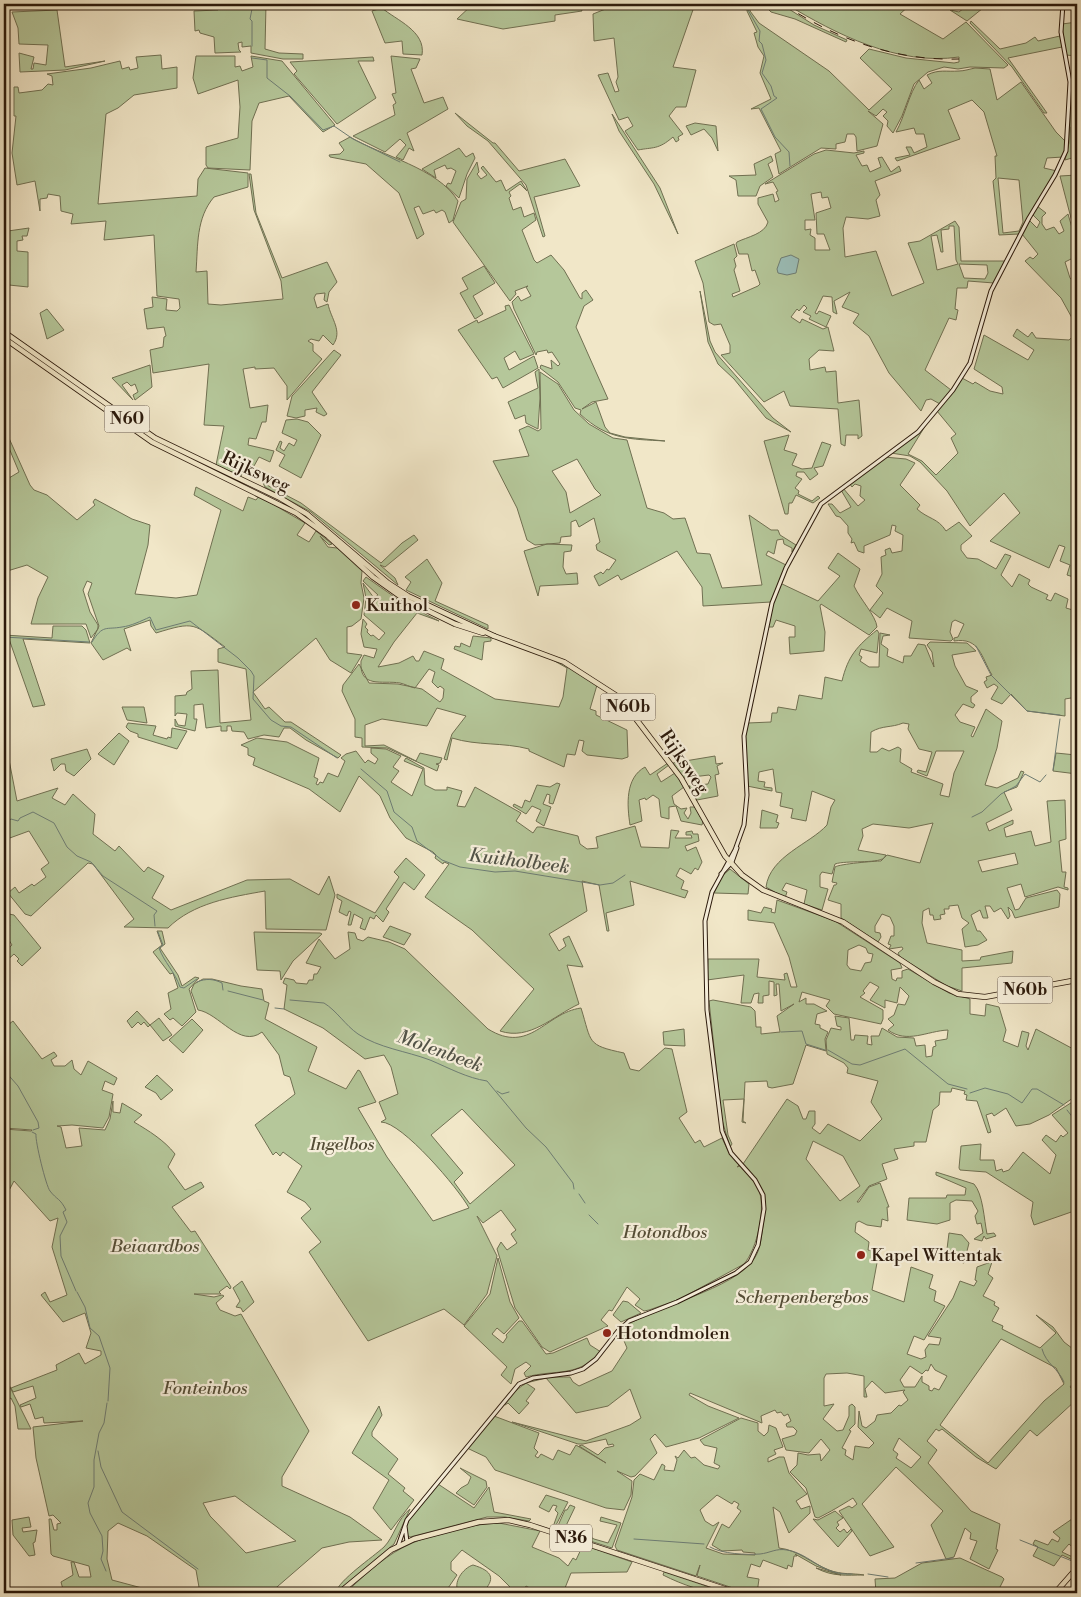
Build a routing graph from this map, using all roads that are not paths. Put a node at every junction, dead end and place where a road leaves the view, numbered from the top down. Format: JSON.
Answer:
{"nodes":[{"id":1,"x":1063,"y":4,"type":"edge"},
{"id":2,"x":4,"y":332,"type":"edge"},
{"id":3,"x":4,"y":338,"type":"edge"},
{"id":4,"x":494,"y":636,"type":"junction"},
{"id":5,"x":729,"y":861,"type":"junction"},
{"id":6,"x":1077,"y":980,"type":"edge"},
{"id":7,"x":410,"y":1516,"type":"junction"},
{"id":8,"x":407,"y":1542,"type":"junction"},
{"id":9,"x":398,"y":1546,"type":"junction"},
{"id":10,"x":1077,"y":1568,"type":"edge"},
{"id":11,"x":339,"y":1593,"type":"edge"},
{"id":12,"x":737,"y":1593,"type":"edge"},
{"id":13,"x":1055,"y":1593,"type":"edge"}],
"edges":[{"from":1,"to":5,"type":"main road"},
{"from":2,"to":4,"type":"main road","name":"Rijksweg","number":"N60"},
{"from":3,"to":4,"type":"main road","name":"Rijksweg","number":"N60"},
{"from":4,"to":5,"type":"main road","name":"Rijksweg","number":"N60b"},
{"from":5,"to":6,"type":"main road","number":"N60b"},
{"from":5,"to":7,"type":"main road"},
{"from":7,"to":8,"type":"main road"},
{"from":7,"to":9,"type":"main road"},
{"from":8,"to":9,"type":"main road","number":"N36"},
{"from":8,"to":12,"type":"main road","number":"N36"},
{"from":9,"to":11,"type":"main road","number":"N36"},
{"from":10,"to":13,"type":"main road"}]}
